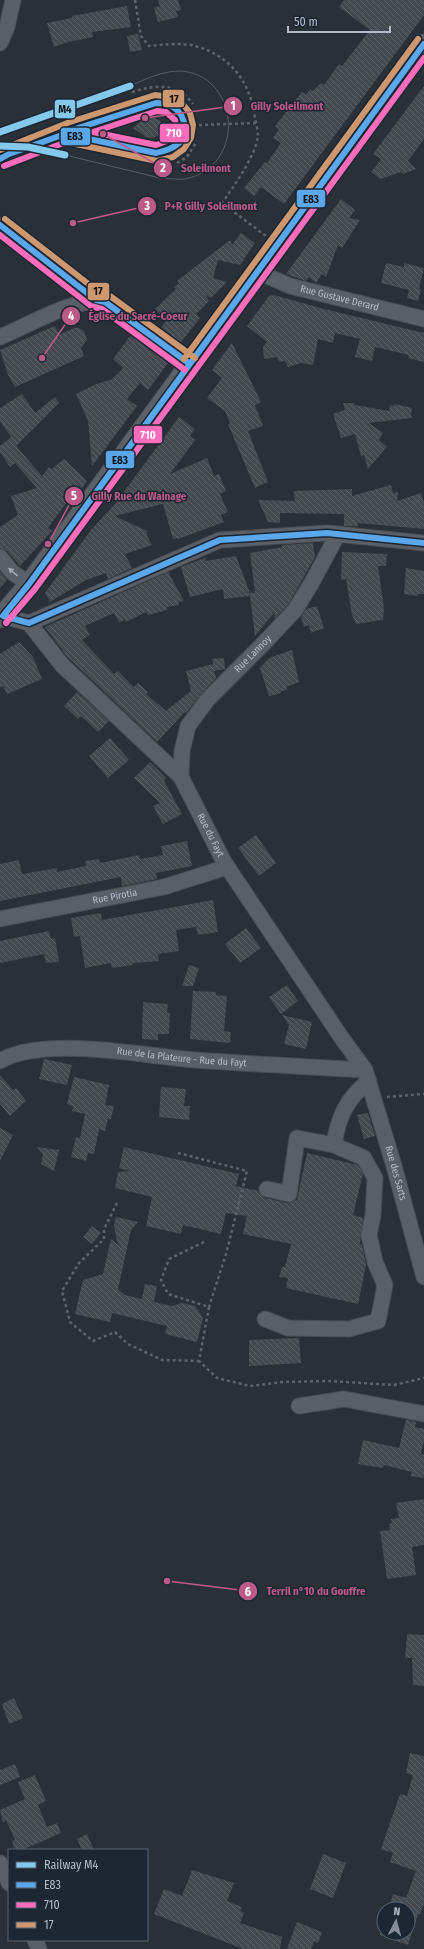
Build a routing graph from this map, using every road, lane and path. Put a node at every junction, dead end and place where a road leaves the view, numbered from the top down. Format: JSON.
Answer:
{"nodes":[{"id":1,"x":13,"y":0,"type":"edge"},
{"id":2,"x":135,"y":0,"type":"edge"},
{"id":3,"x":0,"y":43,"type":"edge"},
{"id":4,"x":424,"y":44,"type":"edge"},
{"id":5,"x":163,"y":88,"type":"dead end"},
{"id":6,"x":132,"y":92,"type":"dead end"},
{"id":7,"x":256,"y":123,"type":"junction"},
{"id":8,"x":199,"y":125,"type":"dead end"},
{"id":9,"x":65,"y":134,"type":"junction"},
{"id":10,"x":0,"y":159,"type":"edge"},
{"id":11,"x":0,"y":225,"type":"edge"},
{"id":12,"x":277,"y":245,"type":"junction"},
{"id":13,"x":258,"y":272,"type":"junction"},
{"id":14,"x":96,"y":300,"type":"junction"},
{"id":15,"x":424,"y":319,"type":"edge"},
{"id":16,"x":0,"y":337,"type":"edge"},
{"id":17,"x":190,"y":364,"type":"junction"},
{"id":18,"x":338,"y":534,"type":"junction"},
{"id":19,"x":424,"y":544,"type":"edge"},
{"id":20,"x":0,"y":557,"type":"edge"},
{"id":21,"x":29,"y":584,"type":"junction"},
{"id":22,"x":2,"y":617,"type":"edge"},
{"id":23,"x":29,"y":623,"type":"junction"},
{"id":24,"x":180,"y":776,"type":"junction"},
{"id":25,"x":227,"y":867,"type":"junction"},
{"id":26,"x":0,"y":919,"type":"edge"},
{"id":27,"x":0,"y":1061,"type":"edge"},
{"id":28,"x":367,"y":1075,"type":"junction"},
{"id":29,"x":424,"y":1094,"type":"edge"},
{"id":30,"x":374,"y":1098,"type":"junction"},
{"id":31,"x":334,"y":1145,"type":"junction"},
{"id":32,"x":178,"y":1154,"type":"dead end"},
{"id":33,"x":267,"y":1189,"type":"dead end"},
{"id":34,"x":117,"y":1203,"type":"dead end"},
{"id":35,"x":204,"y":1242,"type":"dead end"},
{"id":36,"x":424,"y":1277,"type":"edge"},
{"id":37,"x":209,"y":1307,"type":"junction"},
{"id":38,"x":265,"y":1319,"type":"dead end"},
{"id":39,"x":199,"y":1361,"type":"junction"},
{"id":40,"x":424,"y":1378,"type":"edge"},
{"id":41,"x":299,"y":1406,"type":"dead end"},
{"id":42,"x":424,"y":1414,"type":"edge"},
{"id":43,"x":0,"y":1863,"type":"edge"},
{"id":44,"x":8,"y":1881,"type":"edge"}],
"edges":[{"from":1,"to":3,"type":"street"},
{"from":2,"to":7,"type":"path"},
{"from":4,"to":12,"type":"main road"},
{"from":5,"to":6,"type":"path"},
{"from":7,"to":8,"type":"path","bridge":true},
{"from":7,"to":12,"type":"path"},
{"from":9,"to":9,"type":"street"},
{"from":9,"to":10,"type":"street"},
{"from":11,"to":14,"type":"street"},
{"from":12,"to":13,"type":"main road"},
{"from":13,"to":15,"type":"street","name":"Rue Gustave Derard"},
{"from":13,"to":17,"type":"main road"},
{"from":14,"to":16,"type":"street"},
{"from":14,"to":17,"type":"street"},
{"from":17,"to":21,"type":"main road"},
{"from":18,"to":19,"type":"street"},
{"from":18,"to":23,"type":"street"},
{"from":18,"to":24,"type":"street","name":"Rue Lannoy"},
{"from":21,"to":20,"type":"street","one_way":true},
{"from":21,"to":22,"type":"main road"},
{"from":22,"to":23,"type":"street"},
{"from":23,"to":24,"type":"street","name":"Rue du Fayt"},
{"from":24,"to":25,"type":"street","name":"Rue du Fayt"},
{"from":25,"to":26,"type":"street","name":"Rue Pirotia"},
{"from":25,"to":28,"type":"street","name":"Rue du Fayt"},
{"from":27,"to":28,"type":"street","name":"Rue de la Plateure - Rue du Fayt"},
{"from":28,"to":30,"type":"street","name":"Rue des Sarts"},
{"from":28,"to":31,"type":"street"},
{"from":29,"to":30,"type":"path"},
{"from":30,"to":36,"type":"street","name":"Rue des Sarts"},
{"from":31,"to":33,"type":"street"},
{"from":31,"to":38,"type":"street"},
{"from":32,"to":37,"type":"path"},
{"from":34,"to":39,"type":"path"},
{"from":35,"to":37,"type":"path"},
{"from":37,"to":39,"type":"path"},
{"from":39,"to":40,"type":"path"},
{"from":41,"to":42,"type":"street"},
{"from":43,"to":44,"type":"street"}]}
